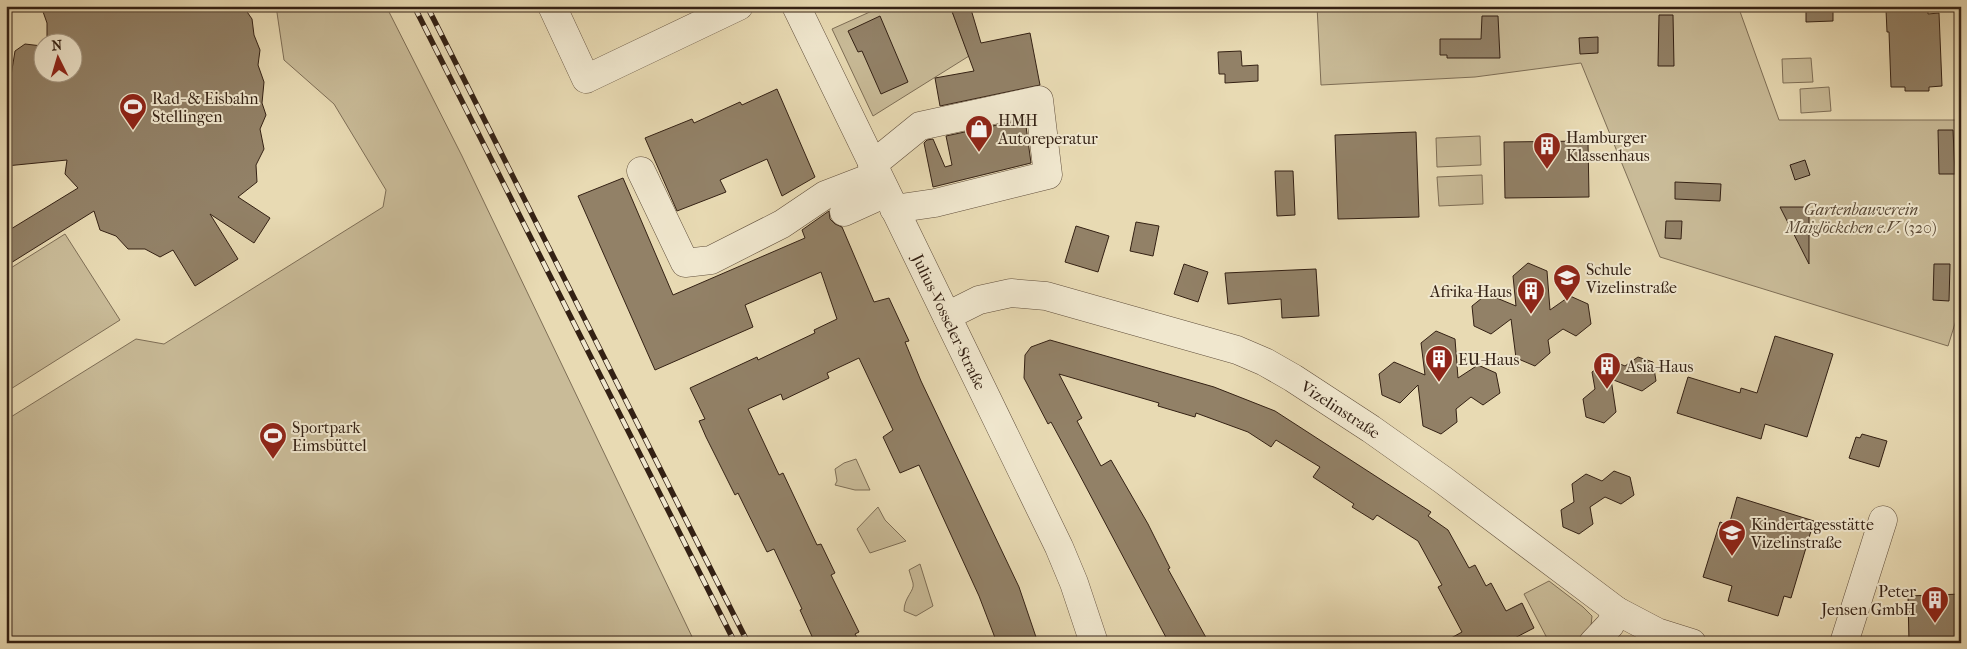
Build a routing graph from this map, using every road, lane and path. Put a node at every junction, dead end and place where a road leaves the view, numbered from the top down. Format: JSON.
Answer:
{"nodes":[{"id":1,"x":552,"y":6,"type":"edge"},
{"id":2,"x":740,"y":6,"type":"edge"},
{"id":3,"x":796,"y":6,"type":"edge"},
{"id":4,"x":924,"y":144,"type":"dead end"},
{"id":5,"x":641,"y":171,"type":"dead end"},
{"id":6,"x":884,"y":178,"type":"junction"},
{"id":7,"x":844,"y":212,"type":"dead end"},
{"id":8,"x":947,"y":316,"type":"junction"},
{"id":9,"x":1882,"y":520,"type":"dead end"},
{"id":10,"x":1617,"y":611,"type":"junction"},
{"id":11,"x":1094,"y":643,"type":"edge"},
{"id":12,"x":1593,"y":643,"type":"edge"},
{"id":13,"x":1692,"y":643,"type":"edge"},
{"id":14,"x":1844,"y":643,"type":"edge"}],
"edges":[{"from":1,"to":2,"type":"street"},
{"from":3,"to":6,"type":"street","name":"Julius-Vosseler-Straße"},
{"from":4,"to":6,"type":"street"},
{"from":5,"to":6,"type":"street"},
{"from":6,"to":6,"type":"street"},
{"from":6,"to":7,"type":"street"},
{"from":6,"to":8,"type":"street","name":"Julius-Vosseler-Straße"},
{"from":8,"to":10,"type":"street","name":"Vizelinstraße"},
{"from":8,"to":11,"type":"street","name":"Julius-Vosseler-Straße"},
{"from":9,"to":14,"type":"street"},
{"from":10,"to":12,"type":"street"},
{"from":10,"to":13,"type":"street","name":"Vizelinstraße"}]}
